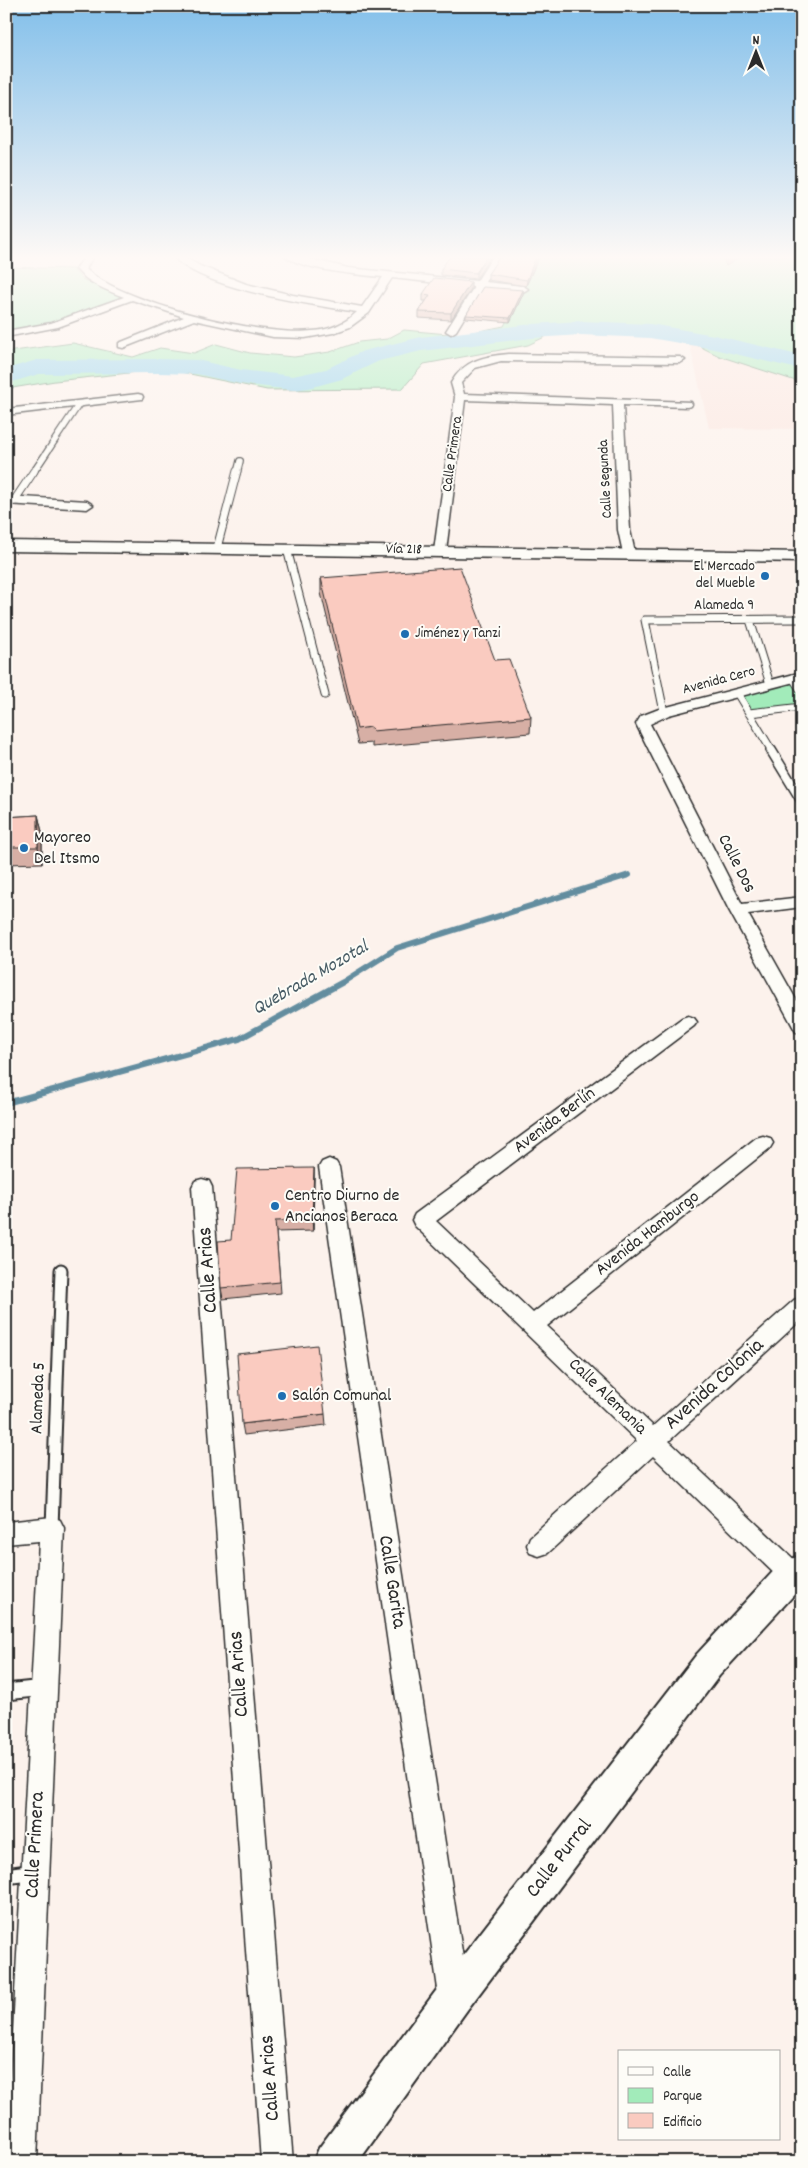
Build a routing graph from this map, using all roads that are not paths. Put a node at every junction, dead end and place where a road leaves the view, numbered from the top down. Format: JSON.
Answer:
{"nodes":[{"id":1,"x":506,"y":357,"type":"edge"},
{"id":2,"x":518,"y":357,"type":"edge"},
{"id":3,"x":680,"y":360,"type":"dead end"},
{"id":4,"x":138,"y":397,"type":"dead end"},
{"id":5,"x":460,"y":398,"type":"junction"},
{"id":6,"x":618,"y":402,"type":"junction"},
{"id":7,"x":79,"y":404,"type":"junction"},
{"id":8,"x":687,"y":404,"type":"dead end"},
{"id":9,"x":6,"y":412,"type":"edge"},
{"id":10,"x":240,"y":461,"type":"dead end"},
{"id":11,"x":10,"y":501,"type":"edge"},
{"id":12,"x":86,"y":505,"type":"dead end"},
{"id":13,"x":6,"y":546,"type":"edge"},
{"id":14,"x":217,"y":548,"type":"junction"},
{"id":15,"x":287,"y":549,"type":"junction"},
{"id":16,"x":440,"y":551,"type":"junction"},
{"id":17,"x":629,"y":553,"type":"junction"},
{"id":18,"x":802,"y":556,"type":"edge"},
{"id":19,"x":802,"y":619,"type":"edge"},
{"id":20,"x":750,"y":620,"type":"junction"},
{"id":21,"x":798,"y":677,"type":"edge"},
{"id":22,"x":770,"y":684,"type":"junction"},
{"id":23,"x":802,"y":692,"type":"edge"},
{"id":24,"x":737,"y":693,"type":"junction"},
{"id":25,"x":325,"y":695,"type":"dead end"},
{"id":26,"x":802,"y":707,"type":"edge"},
{"id":27,"x":664,"y":712,"type":"junction"},
{"id":28,"x":749,"y":713,"type":"junction"},
{"id":29,"x":646,"y":719,"type":"joint"},
{"id":30,"x":802,"y":801,"type":"edge"},
{"id":31,"x":802,"y":902,"type":"edge"},
{"id":32,"x":737,"y":910,"type":"junction"},
{"id":33,"x":688,"y":1022,"type":"dead end"},
{"id":34,"x":802,"y":1026,"type":"edge"},
{"id":35,"x":763,"y":1143,"type":"dead end"},
{"id":36,"x":329,"y":1167,"type":"dead end"},
{"id":37,"x":202,"y":1186,"type":"dead end"},
{"id":38,"x":422,"y":1220,"type":"joint"},
{"id":39,"x":61,"y":1270,"type":"dead end"},
{"id":40,"x":802,"y":1306,"type":"edge"},
{"id":41,"x":533,"y":1325,"type":"junction"},
{"id":42,"x":652,"y":1442,"type":"junction"},
{"id":43,"x":52,"y":1528,"type":"junction"},
{"id":44,"x":6,"y":1533,"type":"edge"},
{"id":45,"x":539,"y":1544,"type":"dead end"},
{"id":46,"x":797,"y":1572,"type":"edge"},
{"id":47,"x":44,"y":1688,"type":"junction"},
{"id":48,"x":6,"y":1692,"type":"edge"},
{"id":49,"x":35,"y":1872,"type":"junction"},
{"id":50,"x":6,"y":1876,"type":"edge"},
{"id":51,"x":454,"y":1997,"type":"junction"},
{"id":52,"x":15,"y":2086,"type":"edge"},
{"id":53,"x":21,"y":2162,"type":"edge"},
{"id":54,"x":277,"y":2162,"type":"edge"},
{"id":55,"x":333,"y":2162,"type":"edge"}],
"edges":[{"from":1,"to":5,"type":"street","name":"Calle Primera"},
{"from":2,"to":3,"type":"street","name":"Calle Primera"},
{"from":4,"to":7,"type":"street"},
{"from":5,"to":6,"type":"street"},
{"from":5,"to":16,"type":"street","name":"Calle Primera"},
{"from":6,"to":8,"type":"street"},
{"from":6,"to":17,"type":"street","name":"Calle Segunda"},
{"from":7,"to":9,"type":"street"},
{"from":7,"to":11,"type":"lane"},
{"from":10,"to":14,"type":"lane"},
{"from":11,"to":12,"type":"street"},
{"from":13,"to":14,"type":"main road","name":"Vía 218"},
{"from":14,"to":15,"type":"main road","name":"Vía 218"},
{"from":15,"to":16,"type":"main road","name":"Vía 218"},
{"from":15,"to":25,"type":"lane"},
{"from":16,"to":17,"type":"main road","name":"Vía 218"},
{"from":17,"to":18,"type":"main road","name":"Vía 218"},
{"from":19,"to":20,"type":"lane","name":"Alameda 9"},
{"from":20,"to":22,"type":"lane"},
{"from":20,"to":27,"type":"lane","name":"Alameda 9"},
{"from":21,"to":22,"type":"street","name":"Avenida Cero"},
{"from":21,"to":23,"type":"lane"},
{"from":22,"to":24,"type":"street","name":"Avenida Cero"},
{"from":24,"to":27,"type":"street","name":"Avenida Cero"},
{"from":24,"to":28,"type":"lane"},
{"from":26,"to":28,"type":"lane"},
{"from":27,"to":29,"type":"street","name":"Avenida Cero"},
{"from":28,"to":30,"type":"lane"},
{"from":29,"to":32,"type":"street","name":"Calle Dos"},
{"from":31,"to":32,"type":"street"},
{"from":32,"to":34,"type":"street","name":"Calle Dos"},
{"from":33,"to":38,"type":"street","name":"Avenida Berlín"},
{"from":35,"to":41,"type":"street","name":"Avenida Hamburgo"},
{"from":36,"to":51,"type":"street","name":"Calle Garita"},
{"from":37,"to":54,"type":"street","name":"Calle Arias"},
{"from":38,"to":41,"type":"street","name":"Calle Alemania"},
{"from":39,"to":43,"type":"lane","name":"Alameda 5"},
{"from":40,"to":42,"type":"street","name":"Avenida Colonia"},
{"from":41,"to":42,"type":"street","name":"Calle Alemania"},
{"from":42,"to":45,"type":"street","name":"Avenida Colonia"},
{"from":42,"to":46,"type":"street","name":"Calle Alemania"},
{"from":43,"to":44,"type":"street"},
{"from":43,"to":47,"type":"street","name":"Calle Primera"},
{"from":46,"to":51,"type":"street","name":"Calle Purral"},
{"from":47,"to":48,"type":"lane"},
{"from":47,"to":49,"type":"street","name":"Calle Primera"},
{"from":49,"to":50,"type":"lane"},
{"from":49,"to":52,"type":"street","name":"Calle Primera"},
{"from":51,"to":55,"type":"street","name":"Calle Purral"},
{"from":52,"to":53,"type":"street","name":"Calle Primera"}]}
